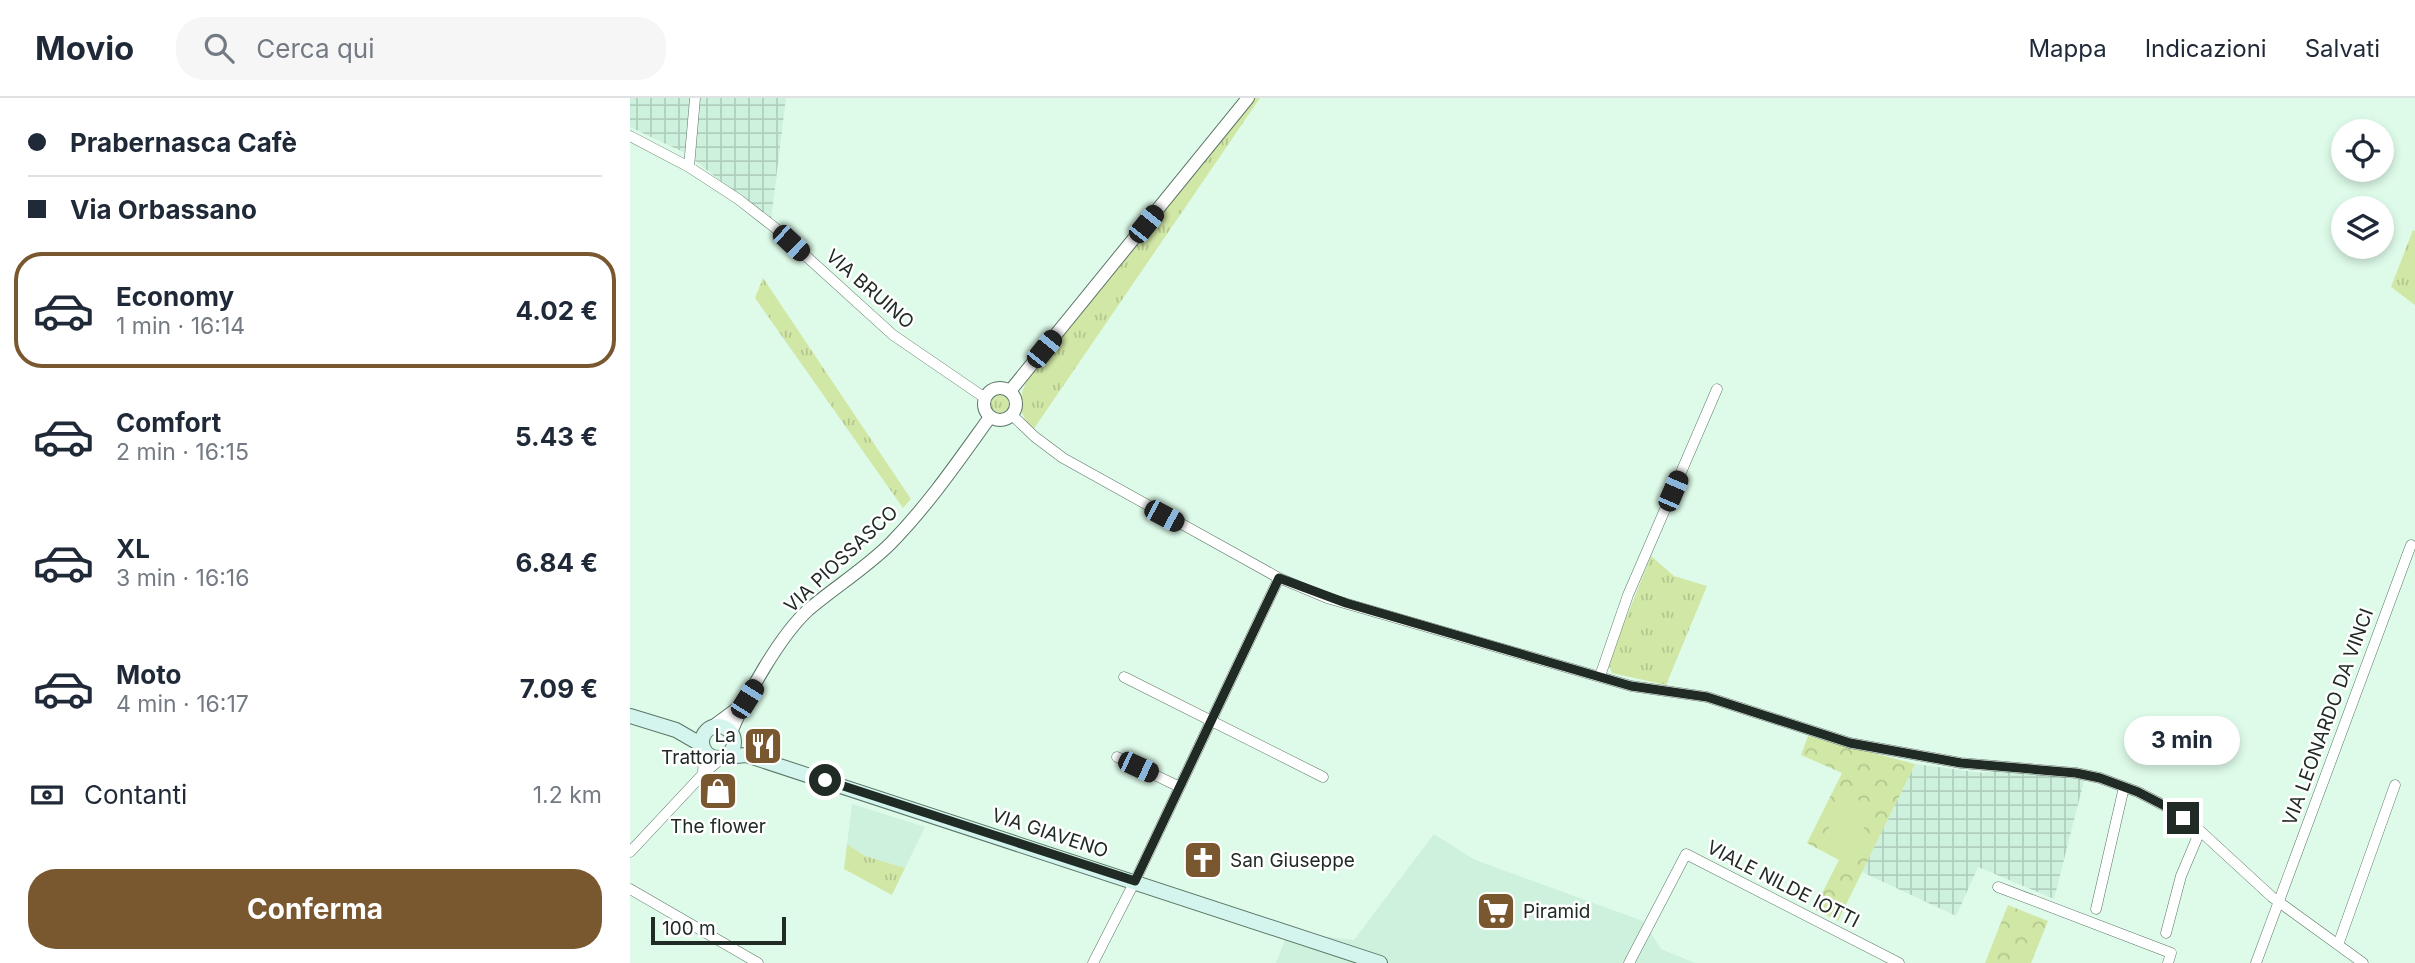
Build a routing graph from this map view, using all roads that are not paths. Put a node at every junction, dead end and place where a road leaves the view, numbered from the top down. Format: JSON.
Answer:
{"nodes":[{"id":1,"x":695,"y":98,"type":"edge"},
{"id":2,"x":1248,"y":98,"type":"edge"},
{"id":3,"x":630,"y":136,"type":"edge"},
{"id":4,"x":689,"y":167,"type":"junction"},
{"id":5,"x":1717,"y":389,"type":"dead end"},
{"id":6,"x":1010,"y":391,"type":"junction"},
{"id":7,"x":985,"y":398,"type":"junction"},
{"id":8,"x":1012,"y":415,"type":"junction"},
{"id":9,"x":990,"y":416,"type":"junction"},
{"id":10,"x":2411,"y":545,"type":"dead end"},
{"id":11,"x":1279,"y":578,"type":"junction"},
{"id":12,"x":1600,"y":676,"type":"junction"},
{"id":13,"x":1124,"y":677,"type":"dead end"},
{"id":14,"x":747,"y":699,"type":"junction"},
{"id":15,"x":630,"y":716,"type":"edge"},
{"id":16,"x":1212,"y":720,"type":"junction"},
{"id":17,"x":733,"y":736,"type":"junction"},
{"id":18,"x":706,"y":739,"type":"junction"},
{"id":19,"x":746,"y":755,"type":"junction"},
{"id":20,"x":724,"y":757,"type":"junction"},
{"id":21,"x":1116,"y":757,"type":"dead end"},
{"id":22,"x":703,"y":774,"type":"junction"},
{"id":23,"x":1323,"y":777,"type":"dead end"},
{"id":24,"x":2395,"y":785,"type":"dead end"},
{"id":25,"x":1180,"y":787,"type":"junction"},
{"id":26,"x":2124,"y":787,"type":"junction"},
{"id":27,"x":2200,"y":831,"type":"junction"},
{"id":28,"x":630,"y":852,"type":"edge"},
{"id":29,"x":1135,"y":881,"type":"junction"},
{"id":30,"x":1998,"y":887,"type":"dead end"},
{"id":31,"x":630,"y":890,"type":"edge"},
{"id":32,"x":2278,"y":901,"type":"junction"},
{"id":33,"x":2096,"y":909,"type":"dead end"},
{"id":34,"x":2166,"y":933,"type":"dead end"},
{"id":35,"x":2338,"y":945,"type":"junction"},
{"id":36,"x":758,"y":963,"type":"edge"},
{"id":37,"x":1093,"y":963,"type":"edge"},
{"id":38,"x":1380,"y":963,"type":"edge"},
{"id":39,"x":1629,"y":963,"type":"edge"},
{"id":40,"x":1899,"y":963,"type":"edge"},
{"id":41,"x":2168,"y":963,"type":"edge"},
{"id":42,"x":2256,"y":963,"type":"edge"},
{"id":43,"x":2363,"y":963,"type":"edge"}],
"edges":[{"from":1,"to":4,"type":"street"},
{"from":2,"to":6,"type":"street"},
{"from":3,"to":4,"type":"street","name":"VIA BRUINO"},
{"from":4,"to":7,"type":"street","name":"VIA BRUINO"},
{"from":5,"to":12,"type":"street"},
{"from":6,"to":7,"type":"street"},
{"from":6,"to":8,"type":"street"},
{"from":7,"to":9,"type":"street"},
{"from":8,"to":9,"type":"street"},
{"from":8,"to":11,"type":"street"},
{"from":9,"to":14,"type":"street","name":"VIA PIOSSASCO"},
{"from":10,"to":32,"type":"street","name":"VIA LEONARDO DA VINCI"},
{"from":11,"to":12,"type":"street"},
{"from":11,"to":16,"type":"street"},
{"from":12,"to":26,"type":"street"},
{"from":13,"to":16,"type":"street"},
{"from":14,"to":17,"type":"street","name":"VIA PIOSSASCO"},
{"from":14,"to":18,"type":"street","name":"VIA PIOSSASCO"},
{"from":15,"to":18,"type":"main road","name":"VIA GIAVENO"},
{"from":16,"to":23,"type":"street"},
{"from":16,"to":25,"type":"street"},
{"from":17,"to":18,"type":"main road","name":"VIA GIAVENO"},
{"from":17,"to":19,"type":"main road"},
{"from":17,"to":20,"type":"main road"},
{"from":18,"to":20,"type":"main road","name":"VIA GIAVENO"},
{"from":18,"to":22,"type":"street"},
{"from":19,"to":20,"type":"main road","name":"VIA GIAVENO"},
{"from":19,"to":29,"type":"main road","name":"VIA GIAVENO"},
{"from":20,"to":22,"type":"street"},
{"from":21,"to":25,"type":"street"},
{"from":22,"to":28,"type":"street"},
{"from":24,"to":35,"type":"street"},
{"from":25,"to":29,"type":"street"},
{"from":26,"to":27,"type":"street"},
{"from":26,"to":33,"type":"street"},
{"from":27,"to":32,"type":"street"},
{"from":27,"to":34,"type":"street"},
{"from":29,"to":37,"type":"street"},
{"from":29,"to":38,"type":"main road","name":"VIA GIAVENO"},
{"from":30,"to":41,"type":"street"},
{"from":31,"to":36,"type":"street"},
{"from":32,"to":35,"type":"street"},
{"from":32,"to":42,"type":"street","name":"VIA LEONARDO DA VINCI"},
{"from":35,"to":43,"type":"street"},
{"from":39,"to":40,"type":"street","name":"VIALE NILDE IOTTI"}]}
